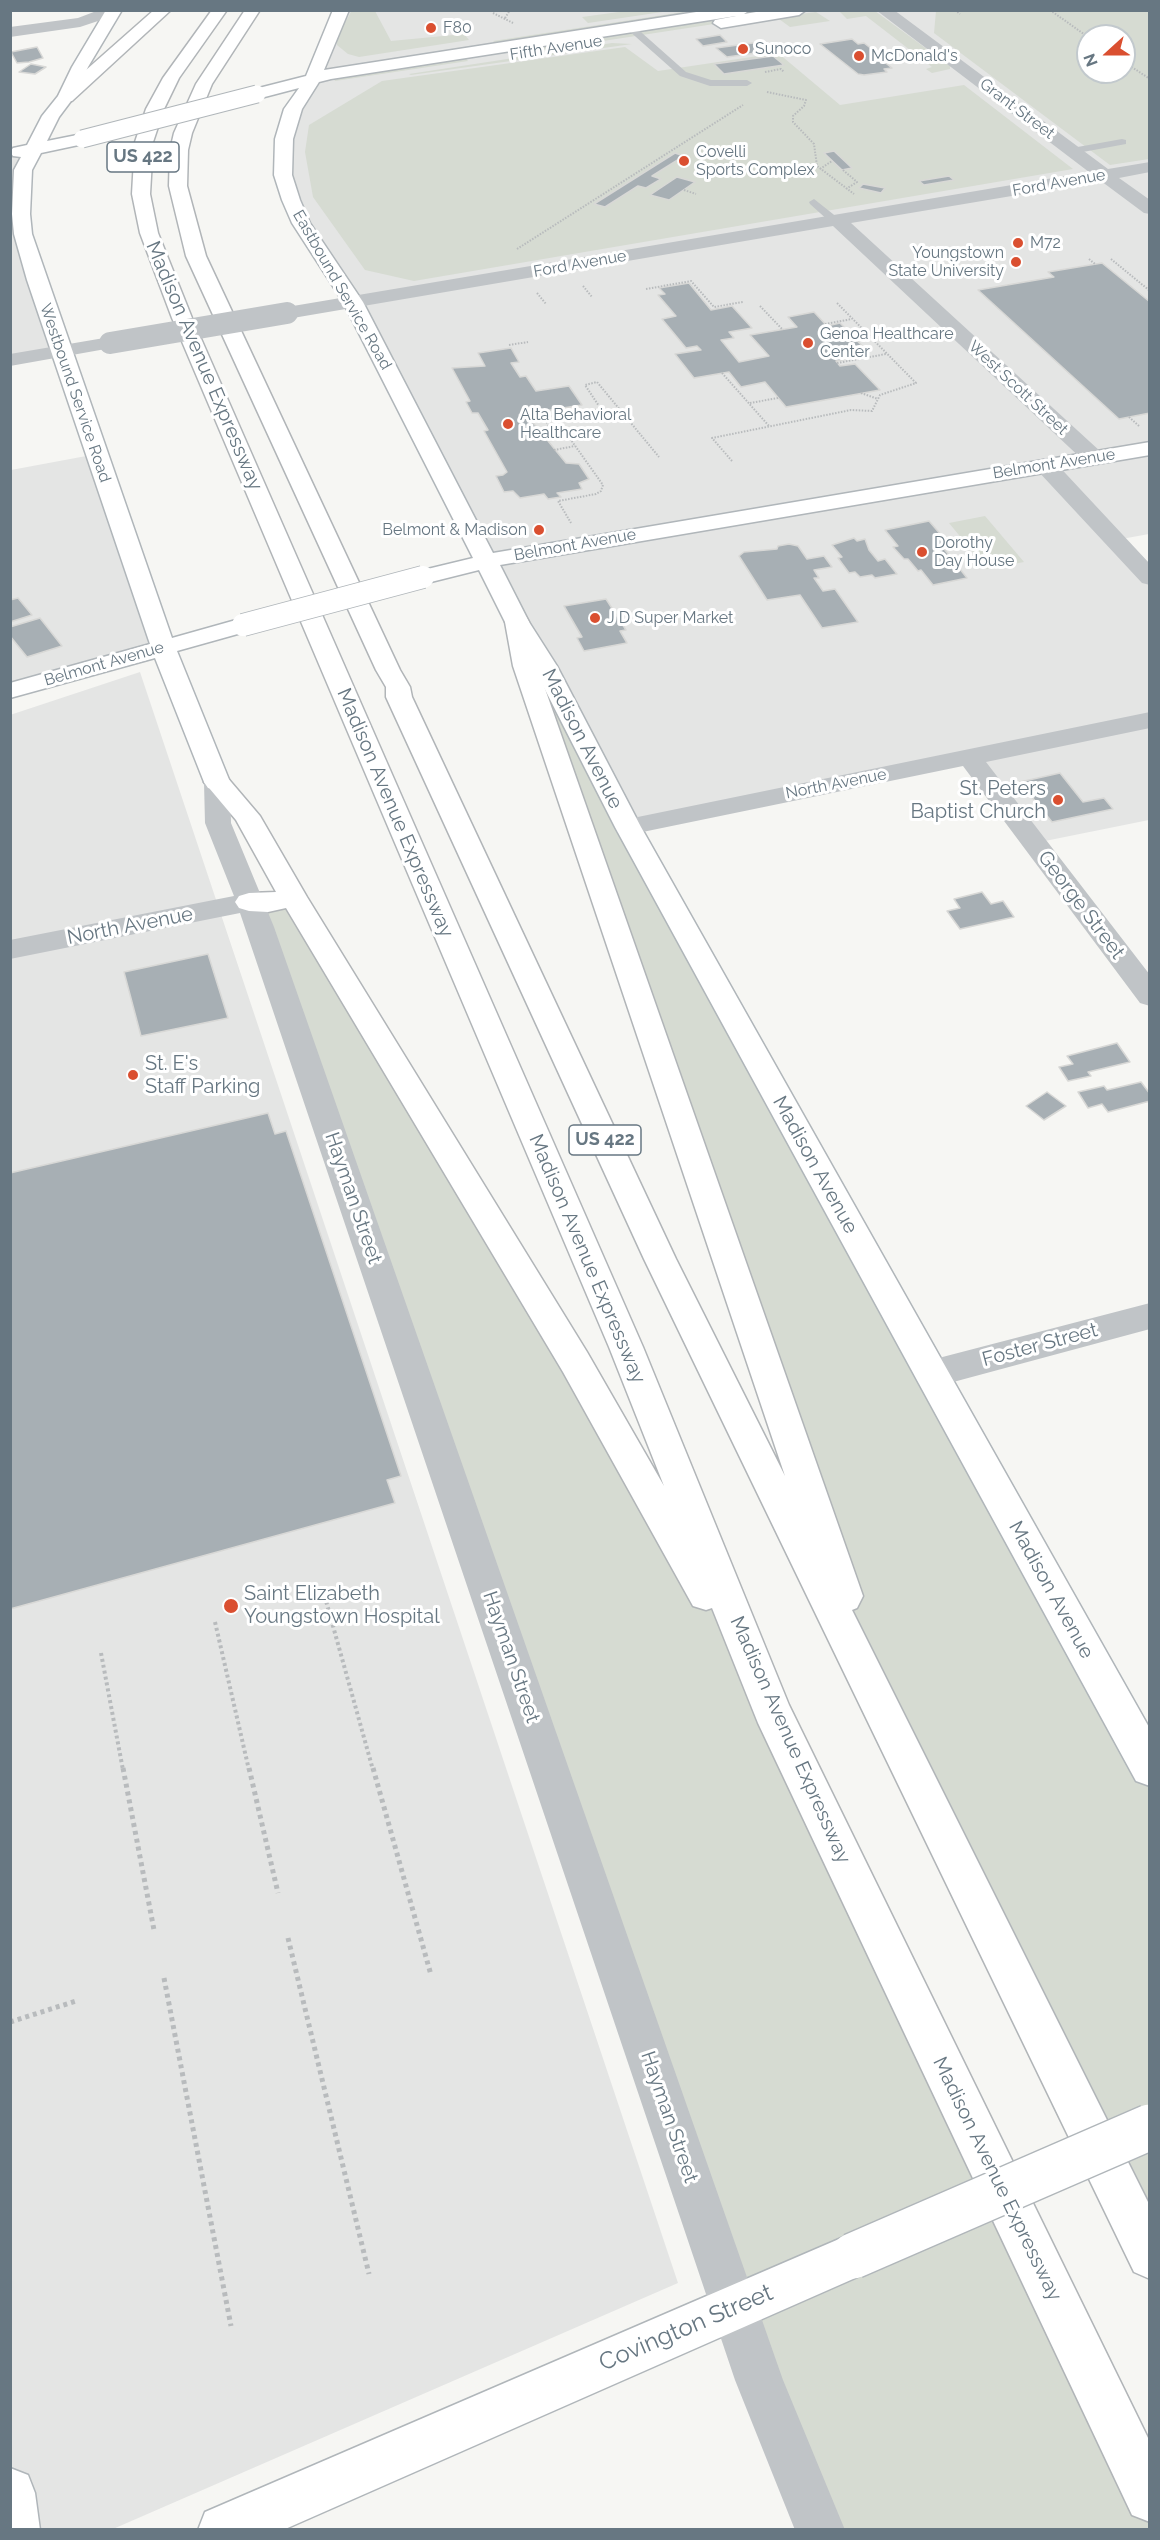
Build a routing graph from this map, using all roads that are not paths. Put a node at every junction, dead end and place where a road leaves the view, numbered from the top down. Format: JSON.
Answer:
{"nodes":[{"id":1,"x":164,"y":10,"type":"edge"},
{"id":2,"x":220,"y":10,"type":"edge"},
{"id":3,"x":253,"y":10,"type":"edge"},
{"id":4,"x":341,"y":10,"type":"edge"},
{"id":5,"x":743,"y":10,"type":"edge"},
{"id":6,"x":799,"y":10,"type":"edge"},
{"id":7,"x":883,"y":10,"type":"edge"},
{"id":8,"x":114,"y":11,"type":"edge"},
{"id":9,"x":57,"y":26,"type":"junction"},
{"id":10,"x":634,"y":31,"type":"junction"},
{"id":11,"x":10,"y":32,"type":"edge"},
{"id":12,"x":98,"y":37,"type":"junction"},
{"id":13,"x":325,"y":48,"type":"junction"},
{"id":14,"x":394,"y":63,"type":"junction"},
{"id":15,"x":312,"y":80,"type":"junction"},
{"id":16,"x":747,"y":83,"type":"dead end"},
{"id":17,"x":66,"y":97,"type":"junction"},
{"id":18,"x":1122,"y":142,"type":"dead end"},
{"id":19,"x":34,"y":150,"type":"junction"},
{"id":20,"x":1072,"y":151,"type":"junction"},
{"id":21,"x":10,"y":154,"type":"edge"},
{"id":22,"x":1149,"y":167,"type":"edge"},
{"id":23,"x":1105,"y":175,"type":"junction"},
{"id":24,"x":814,"y":202,"type":"dead end"},
{"id":25,"x":1149,"y":209,"type":"edge"},
{"id":26,"x":836,"y":220,"type":"junction"},
{"id":27,"x":353,"y":302,"type":"junction"},
{"id":28,"x":61,"y":351,"type":"junction"},
{"id":29,"x":10,"y":360,"type":"edge"},
{"id":30,"x":1149,"y":448,"type":"edge"},
{"id":31,"x":1093,"y":457,"type":"junction"},
{"id":32,"x":1045,"y":465,"type":"junction"},
{"id":33,"x":488,"y":560,"type":"junction"},
{"id":34,"x":1149,"y":578,"type":"edge"},
{"id":35,"x":517,"y":622,"type":"junction"},
{"id":36,"x":163,"y":647,"type":"junction"},
{"id":37,"x":10,"y":691,"type":"edge"},
{"id":38,"x":1149,"y":720,"type":"edge"},
{"id":39,"x":969,"y":757,"type":"junction"},
{"id":40,"x":216,"y":782,"type":"junction"},
{"id":41,"x":628,"y":827,"type":"junction"},
{"id":42,"x":293,"y":897,"type":"junction"},
{"id":43,"x":249,"y":902,"type":"junction"},
{"id":44,"x":10,"y":950,"type":"edge"},
{"id":45,"x":1149,"y":996,"type":"edge"},
{"id":46,"x":1149,"y":1316,"type":"edge"},
{"id":47,"x":932,"y":1374,"type":"junction"},
{"id":48,"x":772,"y":1710,"type":"junction"},
{"id":49,"x":891,"y":1731,"type":"junction"},
{"id":50,"x":1149,"y":1768,"type":"edge"},
{"id":51,"x":1149,"y":2127,"type":"edge"},
{"id":52,"x":1149,"y":2256,"type":"edge"},
{"id":53,"x":735,"y":2307,"type":"junction"},
{"id":54,"x":10,"y":2493,"type":"edge"},
{"id":55,"x":1149,"y":2498,"type":"edge"},
{"id":56,"x":15,"y":2529,"type":"edge"},
{"id":57,"x":223,"y":2529,"type":"edge"},
{"id":58,"x":820,"y":2529,"type":"edge"}],
"edges":[{"from":1,"to":17,"type":"main road"},
{"from":2,"to":48,"type":"main road","name":"Madison Avenue Expressway","number":"US 422"},
{"from":3,"to":49,"type":"main road","name":"Madison Avenue Expressway","number":"US 422"},
{"from":4,"to":13,"type":"main road","name":"Eastbound Service Road"},
{"from":5,"to":10,"type":"main road","name":"Fifth Avenue"},
{"from":6,"to":10,"type":"main road","name":"Fifth Avenue"},
{"from":7,"to":20,"type":"street","name":"Grant Street"},
{"from":8,"to":9,"type":"street"},
{"from":8,"to":12,"type":"main road","name":"Westbound Service Road"},
{"from":9,"to":11,"type":"street"},
{"from":9,"to":12,"type":"street"},
{"from":10,"to":14,"type":"main road","name":"Fifth Avenue"},
{"from":10,"to":15,"type":"main road","name":"Fifth Avenue"},
{"from":10,"to":16,"type":"lane"},
{"from":12,"to":17,"type":"main road","name":"Westbound Service Road"},
{"from":13,"to":14,"type":"main road"},
{"from":13,"to":15,"type":"main road","name":"Eastbound Service Road"},
{"from":14,"to":15,"type":"main road","name":"Fifth Avenue"},
{"from":15,"to":19,"type":"main road","name":"Fifth Avenue","bridge":true},
{"from":15,"to":27,"type":"main road","name":"Eastbound Service Road"},
{"from":17,"to":19,"type":"main road","name":"Westbound Service Road"},
{"from":18,"to":20,"type":"lane"},
{"from":19,"to":21,"type":"main road","name":"Fifth Avenue"},
{"from":19,"to":28,"type":"main road","name":"Westbound Service Road"},
{"from":20,"to":23,"type":"street","name":"Grant Street"},
{"from":22,"to":23,"type":"street","name":"Ford Avenue"},
{"from":23,"to":25,"type":"street","name":"Grant Street"},
{"from":23,"to":26,"type":"street","name":"Ford Avenue"},
{"from":24,"to":26,"type":"lane"},
{"from":26,"to":27,"type":"street","name":"Ford Avenue"},
{"from":26,"to":31,"type":"street","name":"West Scott Street"},
{"from":27,"to":28,"type":"street","name":"Ford Avenue","bridge":true},
{"from":27,"to":33,"type":"main road","name":"Eastbound Service Road"},
{"from":28,"to":29,"type":"street","name":"Ford Avenue"},
{"from":28,"to":36,"type":"main road","name":"Westbound Service Road"},
{"from":30,"to":31,"type":"main road","name":"Belmont Avenue"},
{"from":31,"to":32,"type":"main road","name":"Belmont Avenue"},
{"from":32,"to":33,"type":"main road","name":"Belmont Avenue"},
{"from":32,"to":34,"type":"street"},
{"from":33,"to":35,"type":"main road","name":"Madison Avenue"},
{"from":33,"to":36,"type":"main road","name":"Belmont Avenue","bridge":true},
{"from":35,"to":41,"type":"main road","name":"Madison Avenue"},
{"from":35,"to":49,"type":"main road"},
{"from":36,"to":37,"type":"main road","name":"Belmont Avenue"},
{"from":36,"to":40,"type":"main road","name":"Westbound Service Road"},
{"from":38,"to":39,"type":"street","name":"North Avenue"},
{"from":39,"to":41,"type":"street","name":"North Avenue"},
{"from":39,"to":45,"type":"street","name":"George Street"},
{"from":40,"to":42,"type":"main road"},
{"from":40,"to":43,"type":"street","name":"Hayman Street"},
{"from":41,"to":47,"type":"main road","name":"Madison Avenue"},
{"from":42,"to":43,"type":"main road"},
{"from":42,"to":48,"type":"main road"},
{"from":43,"to":44,"type":"street","name":"North Avenue"},
{"from":43,"to":53,"type":"street","name":"Hayman Street"},
{"from":46,"to":47,"type":"street","name":"Foster Street"},
{"from":47,"to":50,"type":"main road","name":"Madison Avenue"},
{"from":48,"to":55,"type":"main road","name":"Madison Avenue Expressway","number":"US 422"},
{"from":49,"to":52,"type":"main road","name":"Madison Avenue Expressway","number":"US 422"},
{"from":51,"to":53,"type":"main road","name":"Covington Street","bridge":true},
{"from":53,"to":57,"type":"main road","name":"Covington Street"},
{"from":53,"to":58,"type":"street","name":"Hayman Street"},
{"from":54,"to":56,"type":"main road"}]}
